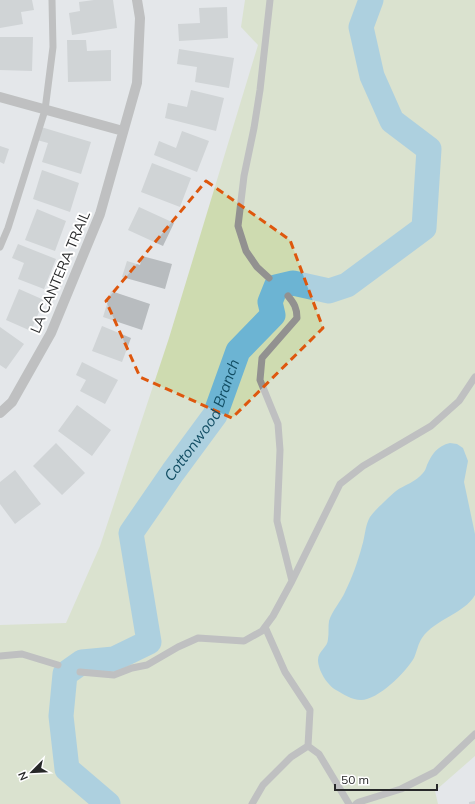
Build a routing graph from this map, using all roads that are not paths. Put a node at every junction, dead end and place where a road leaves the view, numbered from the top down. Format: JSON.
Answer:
{"nodes":[{"id":1,"x":52,"y":0,"type":"edge"},
{"id":2,"x":137,"y":0,"type":"edge"},
{"id":3,"x":270,"y":0,"type":"edge"},
{"id":4,"x":0,"y":97,"type":"edge"},
{"id":5,"x":45,"y":110,"type":"junction"},
{"id":6,"x":123,"y":131,"type":"junction"},
{"id":7,"x":0,"y":247,"type":"edge"},
{"id":8,"x":269,"y":278,"type":"dead end"},
{"id":9,"x":288,"y":296,"type":"dead end"},
{"id":10,"x":475,"y":377,"type":"edge"},
{"id":11,"x":0,"y":413,"type":"edge"},
{"id":12,"x":292,"y":581,"type":"junction"},
{"id":13,"x":265,"y":627,"type":"junction"},
{"id":14,"x":0,"y":656,"type":"edge"},
{"id":15,"x":58,"y":665,"type":"dead end"},
{"id":16,"x":80,"y":672,"type":"dead end"},
{"id":17,"x":475,"y":734,"type":"edge"},
{"id":18,"x":308,"y":746,"type":"junction"},
{"id":19,"x":252,"y":804,"type":"edge"},
{"id":20,"x":349,"y":804,"type":"edge"},
{"id":21,"x":356,"y":804,"type":"edge"}],
"edges":[{"from":1,"to":5,"type":"lane"},
{"from":2,"to":6,"type":"street","name":"LA CANTERA TRAIL"},
{"from":3,"to":8,"type":"lane"},
{"from":4,"to":5,"type":"street"},
{"from":5,"to":6,"type":"street"},
{"from":5,"to":7,"type":"lane"},
{"from":6,"to":11,"type":"street","name":"LA CANTERA TRAIL"},
{"from":9,"to":12,"type":"lane"},
{"from":10,"to":12,"type":"lane"},
{"from":12,"to":13,"type":"lane"},
{"from":13,"to":16,"type":"lane"},
{"from":13,"to":18,"type":"lane"},
{"from":14,"to":15,"type":"lane"},
{"from":17,"to":21,"type":"lane"},
{"from":18,"to":19,"type":"lane"},
{"from":18,"to":20,"type":"lane"}]}
